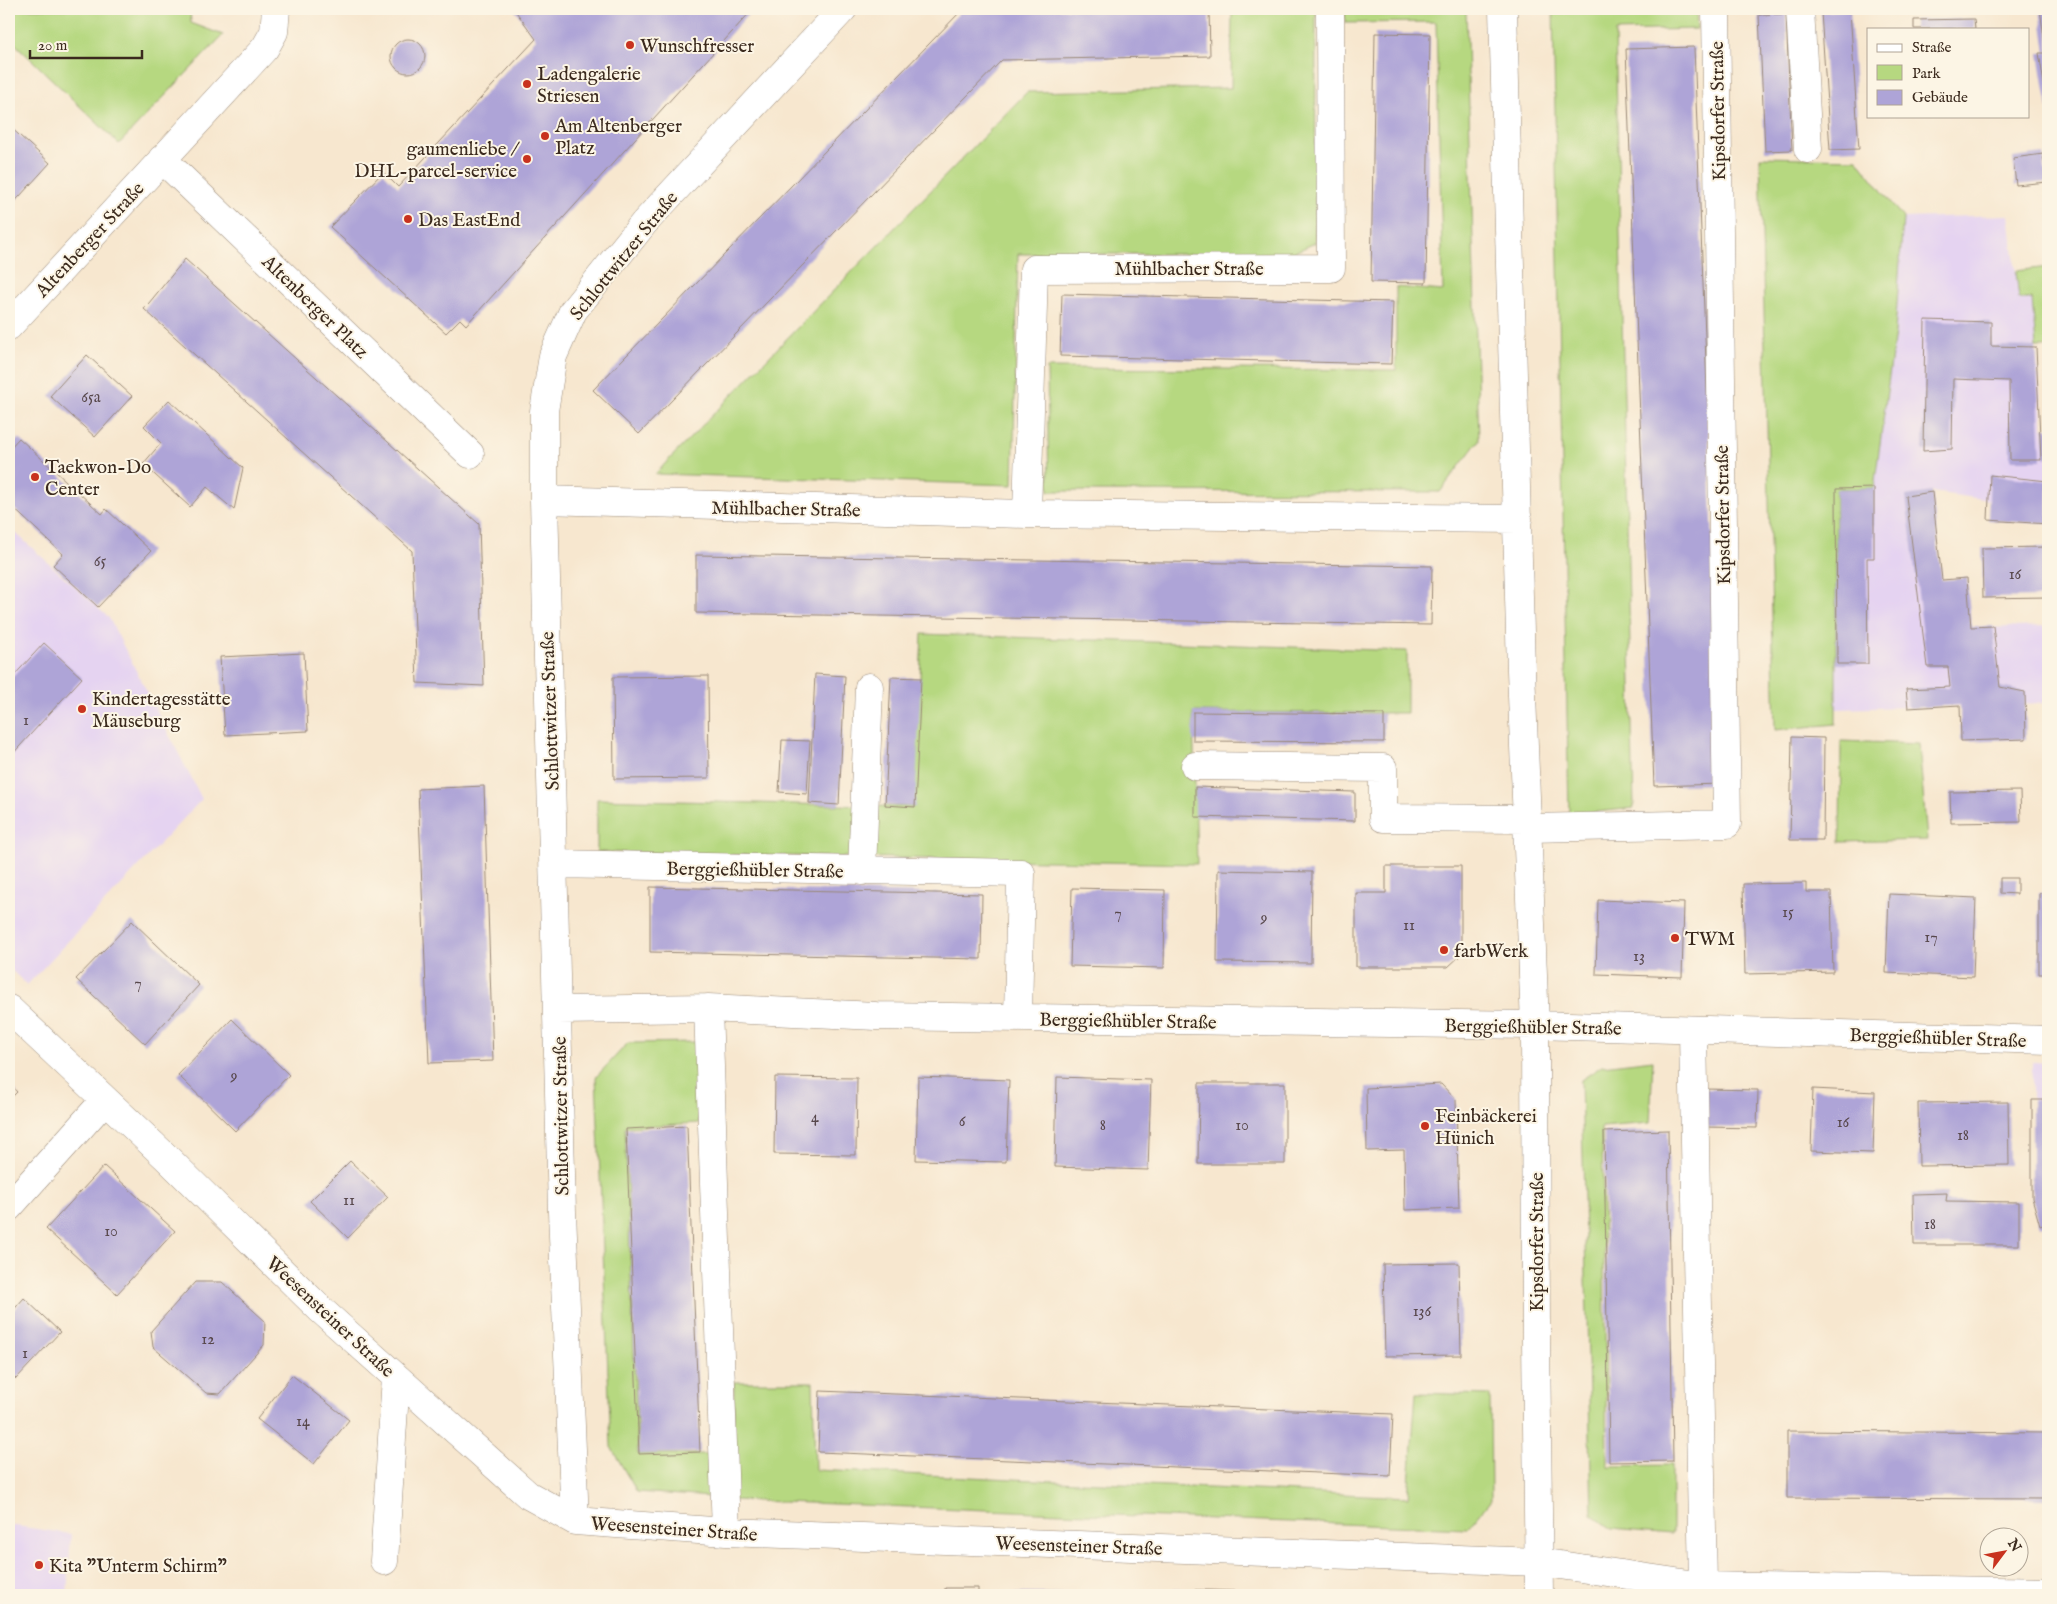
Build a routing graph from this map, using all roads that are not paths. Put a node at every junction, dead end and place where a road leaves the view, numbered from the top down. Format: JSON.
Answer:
{"nodes":[{"id":1,"x":276,"y":9,"type":"edge"},
{"id":2,"x":843,"y":9,"type":"edge"},
{"id":3,"x":1330,"y":9,"type":"edge"},
{"id":4,"x":1503,"y":9,"type":"edge"},
{"id":5,"x":1716,"y":9,"type":"edge"},
{"id":6,"x":1800,"y":9,"type":"edge"},
{"id":7,"x":1808,"y":150,"type":"dead end"},
{"id":8,"x":155,"y":167,"type":"junction"},
{"id":9,"x":13,"y":311,"type":"edge"},
{"id":10,"x":470,"y":454,"type":"dead end"},
{"id":11,"x":544,"y":500,"type":"junction"},
{"id":12,"x":1027,"y":514,"type":"junction"},
{"id":13,"x":1518,"y":519,"type":"junction"},
{"id":14,"x":869,"y":687,"type":"dead end"},
{"id":15,"x":1194,"y":766,"type":"dead end"},
{"id":16,"x":1528,"y":824,"type":"junction"},
{"id":17,"x":554,"y":864,"type":"junction"},
{"id":18,"x":862,"y":870,"type":"junction"},
{"id":19,"x":708,"y":1008,"type":"junction"},
{"id":20,"x":9,"y":1009,"type":"edge"},
{"id":21,"x":558,"y":1010,"type":"junction"},
{"id":22,"x":1018,"y":1018,"type":"junction"},
{"id":23,"x":1535,"y":1025,"type":"junction"},
{"id":24,"x":1693,"y":1031,"type":"junction"},
{"id":25,"x":2048,"y":1040,"type":"edge"},
{"id":26,"x":104,"y":1101,"type":"junction"},
{"id":27,"x":9,"y":1206,"type":"edge"},
{"id":28,"x":396,"y":1377,"type":"junction"},
{"id":29,"x":575,"y":1521,"type":"junction"},
{"id":30,"x":726,"y":1532,"type":"junction"},
{"id":31,"x":384,"y":1561,"type":"dead end"},
{"id":32,"x":1539,"y":1562,"type":"junction"},
{"id":33,"x":1703,"y":1586,"type":"junction"},
{"id":34,"x":2048,"y":1592,"type":"edge"},
{"id":35,"x":1540,"y":1595,"type":"edge"}],
"edges":[{"from":1,"to":8,"type":"street"},
{"from":2,"to":11,"type":"street","name":"Schlottwitzer Straße"},
{"from":3,"to":12,"type":"street","name":"Mühlbacher Straße"},
{"from":4,"to":13,"type":"street","name":"Kipsdorfer Straße"},
{"from":5,"to":16,"type":"street","name":"Kipsdorfer Straße"},
{"from":6,"to":7,"type":"street"},
{"from":8,"to":9,"type":"street","name":"Altenberger Straße"},
{"from":8,"to":10,"type":"street","name":"Altenberger Platz"},
{"from":11,"to":12,"type":"street","name":"Mühlbacher Straße"},
{"from":11,"to":17,"type":"street","name":"Schlottwitzer Straße"},
{"from":12,"to":13,"type":"street","name":"Mühlbacher Straße"},
{"from":13,"to":16,"type":"street","name":"Kipsdorfer Straße"},
{"from":14,"to":18,"type":"street"},
{"from":15,"to":16,"type":"street"},
{"from":16,"to":23,"type":"street","name":"Kipsdorfer Straße"},
{"from":17,"to":18,"type":"street","name":"Berggießhübler Straße"},
{"from":17,"to":21,"type":"street","name":"Schlottwitzer Straße"},
{"from":18,"to":22,"type":"street","name":"Berggießhübler Straße"},
{"from":19,"to":21,"type":"street","name":"Berggießhübler Straße"},
{"from":19,"to":22,"type":"street","name":"Berggießhübler Straße"},
{"from":19,"to":30,"type":"street"},
{"from":20,"to":26,"type":"street","name":"Weesensteiner Straße"},
{"from":21,"to":29,"type":"street","name":"Schlottwitzer Straße"},
{"from":22,"to":23,"type":"street","name":"Berggießhübler Straße"},
{"from":23,"to":24,"type":"street","name":"Berggießhübler Straße"},
{"from":23,"to":32,"type":"street","name":"Kipsdorfer Straße"},
{"from":24,"to":25,"type":"street","name":"Berggießhübler Straße"},
{"from":24,"to":33,"type":"street"},
{"from":26,"to":27,"type":"street"},
{"from":26,"to":28,"type":"street","name":"Weesensteiner Straße"},
{"from":28,"to":29,"type":"street","name":"Weesensteiner Straße"},
{"from":28,"to":31,"type":"street"},
{"from":29,"to":30,"type":"street","name":"Weesensteiner Straße"},
{"from":30,"to":32,"type":"street","name":"Weesensteiner Straße"},
{"from":32,"to":33,"type":"street","name":"Weesensteiner Straße"},
{"from":32,"to":35,"type":"street","name":"Kipsdorfer Straße"},
{"from":33,"to":34,"type":"street","name":"Weesensteiner Straße"}]}
